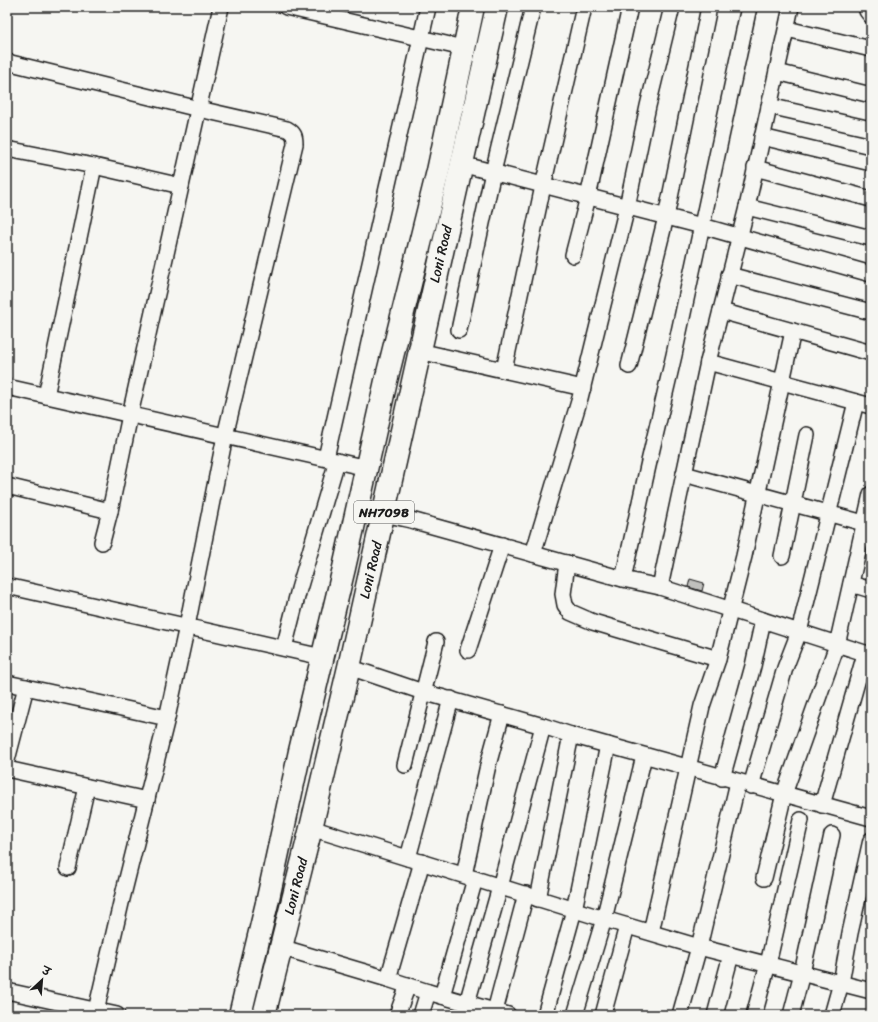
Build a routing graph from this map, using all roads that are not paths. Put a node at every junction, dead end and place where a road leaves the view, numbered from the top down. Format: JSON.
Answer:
{"nodes":[{"id":1,"x":221,"y":7,"type":"edge"},
{"id":2,"x":286,"y":7,"type":"edge"},
{"id":3,"x":428,"y":7,"type":"edge"},
{"id":4,"x":473,"y":7,"type":"edge"},
{"id":5,"x":497,"y":7,"type":"edge"},
{"id":6,"x":533,"y":7,"type":"edge"},
{"id":7,"x":584,"y":7,"type":"edge"},
{"id":8,"x":630,"y":7,"type":"edge"},
{"id":9,"x":672,"y":7,"type":"edge"},
{"id":10,"x":709,"y":7,"type":"edge"},
{"id":11,"x":749,"y":7,"type":"edge"},
{"id":12,"x":791,"y":7,"type":"edge"},
{"id":13,"x":867,"y":7,"type":"edge"},
{"id":14,"x":871,"y":16,"type":"edge"},
{"id":15,"x":787,"y":29,"type":"junction"},
{"id":16,"x":421,"y":38,"type":"junction"},
{"id":17,"x":463,"y":48,"type":"junction"},
{"id":18,"x":871,"y":49,"type":"edge"},
{"id":19,"x":7,"y":62,"type":"edge"},
{"id":20,"x":777,"y":72,"type":"junction"},
{"id":21,"x":871,"y":95,"type":"edge"},
{"id":22,"x":769,"y":106,"type":"junction"},
{"id":23,"x":199,"y":109,"type":"junction"},
{"id":24,"x":871,"y":129,"type":"edge"},
{"id":25,"x":762,"y":137,"type":"junction"},
{"id":26,"x":7,"y":149,"type":"edge"},
{"id":27,"x":871,"y":163,"type":"edge"},
{"id":28,"x":461,"y":164,"type":"junction"},
{"id":29,"x":94,"y":166,"type":"junction"},
{"id":30,"x":755,"y":168,"type":"junction"},
{"id":31,"x":493,"y":172,"type":"junction"},
{"id":32,"x":181,"y":186,"type":"junction"},
{"id":33,"x":543,"y":186,"type":"junction"},
{"id":34,"x":588,"y":197,"type":"junction"},
{"id":35,"x":871,"y":199,"type":"edge"},
{"id":36,"x":627,"y":207,"type":"junction"},
{"id":37,"x":747,"y":207,"type":"junction"},
{"id":38,"x":666,"y":217,"type":"junction"},
{"id":39,"x":702,"y":226,"type":"junction"},
{"id":40,"x":739,"y":236,"type":"junction"},
{"id":41,"x":871,"y":238,"type":"edge"},
{"id":42,"x":573,"y":255,"type":"dead end"},
{"id":43,"x":871,"y":274,"type":"edge"},
{"id":44,"x":729,"y":275,"type":"junction"},
{"id":45,"x":721,"y":311,"type":"junction"},
{"id":46,"x":871,"y":312,"type":"edge"},
{"id":47,"x":459,"y":330,"type":"dead end"},
{"id":48,"x":793,"y":331,"type":"junction"},
{"id":49,"x":419,"y":351,"type":"junction"},
{"id":50,"x":871,"y":353,"type":"edge"},
{"id":51,"x":708,"y":362,"type":"junction"},
{"id":52,"x":629,"y":366,"type":"dead end"},
{"id":53,"x":504,"y":370,"type":"junction"},
{"id":54,"x":781,"y":382,"type":"junction"},
{"id":55,"x":7,"y":387,"type":"edge"},
{"id":56,"x":582,"y":388,"type":"junction"},
{"id":57,"x":46,"y":396,"type":"junction"},
{"id":58,"x":856,"y":402,"type":"junction"},
{"id":59,"x":871,"y":406,"type":"edge"},
{"id":60,"x":130,"y":415,"type":"junction"},
{"id":61,"x":807,"y":435,"type":"dead end"},
{"id":62,"x":225,"y":436,"type":"junction"},
{"id":63,"x":332,"y":460,"type":"junction"},
{"id":64,"x":367,"y":468,"type":"junction"},
{"id":65,"x":684,"y":474,"type":"junction"},
{"id":66,"x":7,"y":486,"type":"edge"},
{"id":67,"x":759,"y":494,"type":"junction"},
{"id":68,"x":871,"y":494,"type":"edge"},
{"id":69,"x":793,"y":504,"type":"junction"},
{"id":70,"x":110,"y":511,"type":"junction"},
{"id":71,"x":384,"y":514,"type":"junction"},
{"id":72,"x":829,"y":514,"type":"junction"},
{"id":73,"x":868,"y":524,"type":"edge"},
{"id":74,"x":102,"y":542,"type":"dead end"},
{"id":75,"x":502,"y":545,"type":"junction"},
{"id":76,"x":533,"y":554,"type":"junction"},
{"id":77,"x":782,"y":556,"type":"dead end"},
{"id":78,"x":568,"y":563,"type":"junction"},
{"id":79,"x":623,"y":579,"type":"junction"},
{"id":80,"x":851,"y":584,"type":"junction"},
{"id":81,"x":7,"y":586,"type":"edge"},
{"id":82,"x":660,"y":587,"type":"junction"},
{"id":83,"x":871,"y":590,"type":"edge"},
{"id":84,"x":730,"y":610,"type":"junction"},
{"id":85,"x":763,"y":620,"type":"junction"},
{"id":86,"x":187,"y":626,"type":"junction"},
{"id":87,"x":799,"y":632,"type":"junction"},
{"id":88,"x":436,"y":642,"type":"dead end"},
{"id":89,"x":837,"y":645,"type":"junction"},
{"id":90,"x":284,"y":648,"type":"junction"},
{"id":91,"x":468,"y":650,"type":"dead end"},
{"id":92,"x":868,"y":654,"type":"edge"},
{"id":93,"x":322,"y":657,"type":"junction"},
{"id":94,"x":718,"y":659,"type":"junction"},
{"id":95,"x":349,"y":667,"type":"junction"},
{"id":96,"x":7,"y":683,"type":"edge"},
{"id":97,"x":26,"y":687,"type":"junction"},
{"id":98,"x":423,"y":692,"type":"junction"},
{"id":99,"x":451,"y":699,"type":"junction"},
{"id":100,"x":502,"y":714,"type":"junction"},
{"id":101,"x":167,"y":718,"type":"junction"},
{"id":102,"x":543,"y":726,"type":"junction"},
{"id":103,"x":571,"y":735,"type":"junction"},
{"id":104,"x":608,"y":746,"type":"junction"},
{"id":105,"x":644,"y":756,"type":"junction"},
{"id":106,"x":7,"y":760,"type":"edge"},
{"id":107,"x":404,"y":765,"type":"dead end"},
{"id":108,"x":688,"y":768,"type":"junction"},
{"id":109,"x":7,"y":769,"type":"edge"},
{"id":110,"x":722,"y":778,"type":"junction"},
{"id":111,"x":744,"y":784,"type":"junction"},
{"id":112,"x":87,"y":787,"type":"junction"},
{"id":113,"x":784,"y":794,"type":"junction"},
{"id":114,"x":147,"y":800,"type":"junction"},
{"id":115,"x":822,"y":805,"type":"junction"},
{"id":116,"x":871,"y":818,"type":"edge"},
{"id":117,"x":801,"y":820,"type":"dead end"},
{"id":118,"x":310,"y":828,"type":"junction"},
{"id":119,"x":832,"y":835,"type":"dead end"},
{"id":120,"x":871,"y":840,"type":"edge"},
{"id":121,"x":415,"y":860,"type":"junction"},
{"id":122,"x":68,"y":868,"type":"dead end"},
{"id":123,"x":469,"y":877,"type":"junction"},
{"id":124,"x":764,"y":878,"type":"dead end"},
{"id":125,"x":500,"y":887,"type":"junction"},
{"id":126,"x":532,"y":896,"type":"junction"},
{"id":127,"x":574,"y":910,"type":"junction"},
{"id":128,"x":604,"y":919,"type":"junction"},
{"id":129,"x":627,"y":926,"type":"junction"},
{"id":130,"x":651,"y":932,"type":"junction"},
{"id":131,"x":699,"y":946,"type":"junction"},
{"id":132,"x":280,"y":947,"type":"junction"},
{"id":133,"x":731,"y":955,"type":"junction"},
{"id":134,"x":768,"y":964,"type":"junction"},
{"id":135,"x":802,"y":973,"type":"junction"},
{"id":136,"x":388,"y":979,"type":"junction"},
{"id":137,"x":842,"y":983,"type":"junction"},
{"id":138,"x":408,"y":985,"type":"junction"},
{"id":139,"x":7,"y":991,"type":"edge"},
{"id":140,"x":871,"y":991,"type":"edge"},
{"id":141,"x":435,"y":994,"type":"junction"},
{"id":142,"x":467,"y":1003,"type":"junction"},
{"id":143,"x":96,"y":1012,"type":"edge"},
{"id":144,"x":502,"y":1013,"type":"edge"},
{"id":145,"x":118,"y":1015,"type":"edge"},
{"id":146,"x":240,"y":1015,"type":"edge"},
{"id":147,"x":264,"y":1015,"type":"edge"},
{"id":148,"x":397,"y":1015,"type":"edge"},
{"id":149,"x":421,"y":1015,"type":"edge"},
{"id":150,"x":545,"y":1015,"type":"edge"},
{"id":151,"x":575,"y":1015,"type":"edge"},
{"id":152,"x":603,"y":1015,"type":"edge"},
{"id":153,"x":680,"y":1015,"type":"edge"},
{"id":154,"x":715,"y":1015,"type":"edge"},
{"id":155,"x":754,"y":1015,"type":"edge"},
{"id":156,"x":791,"y":1015,"type":"edge"},
{"id":157,"x":832,"y":1015,"type":"edge"}],
"edges":[{"from":1,"to":23,"type":"street"},
{"from":2,"to":16,"type":"street"},
{"from":3,"to":16,"type":"street"},
{"from":4,"to":17,"type":"highway","name":"Loni Road","number":"NH709B"},
{"from":5,"to":28,"type":"highway","name":"Loni Road","number":"NH709B"},
{"from":6,"to":31,"type":"street"},
{"from":7,"to":33,"type":"street"},
{"from":8,"to":34,"type":"street"},
{"from":9,"to":36,"type":"street"},
{"from":10,"to":38,"type":"street"},
{"from":11,"to":39,"type":"street"},
{"from":12,"to":15,"type":"street"},
{"from":13,"to":14,"type":"street"},
{"from":15,"to":18,"type":"street"},
{"from":15,"to":20,"type":"street"},
{"from":16,"to":17,"type":"street"},
{"from":16,"to":63,"type":"street"},
{"from":17,"to":64,"type":"highway","name":"Loni Road","number":"NH709B"},
{"from":19,"to":23,"type":"street"},
{"from":20,"to":21,"type":"street"},
{"from":20,"to":22,"type":"street"},
{"from":22,"to":24,"type":"street"},
{"from":22,"to":25,"type":"street"},
{"from":23,"to":32,"type":"street"},
{"from":23,"to":62,"type":"street"},
{"from":25,"to":27,"type":"street"},
{"from":25,"to":30,"type":"street"},
{"from":26,"to":29,"type":"street"},
{"from":28,"to":31,"type":"street"},
{"from":28,"to":49,"type":"highway","name":"Loni Road","number":"NH709B"},
{"from":29,"to":32,"type":"street"},
{"from":29,"to":57,"type":"street"},
{"from":30,"to":35,"type":"street"},
{"from":30,"to":37,"type":"street"},
{"from":31,"to":33,"type":"street"},
{"from":31,"to":47,"type":"street"},
{"from":32,"to":60,"type":"street"},
{"from":33,"to":34,"type":"street"},
{"from":33,"to":53,"type":"street"},
{"from":34,"to":36,"type":"street"},
{"from":34,"to":42,"type":"street"},
{"from":36,"to":38,"type":"street"},
{"from":36,"to":56,"type":"street"},
{"from":37,"to":40,"type":"street"},
{"from":37,"to":41,"type":"street"},
{"from":38,"to":39,"type":"street"},
{"from":38,"to":52,"type":"street"},
{"from":39,"to":40,"type":"street"},
{"from":39,"to":79,"type":"street"},
{"from":40,"to":43,"type":"street"},
{"from":40,"to":44,"type":"street"},
{"from":44,"to":45,"type":"street"},
{"from":44,"to":46,"type":"street"},
{"from":45,"to":48,"type":"street"},
{"from":45,"to":51,"type":"street"},
{"from":48,"to":50,"type":"street"},
{"from":48,"to":54,"type":"street"},
{"from":49,"to":53,"type":"street"},
{"from":49,"to":71,"type":"highway","name":"Loni Road","number":"NH709B"},
{"from":51,"to":54,"type":"street"},
{"from":51,"to":65,"type":"street"},
{"from":53,"to":56,"type":"street"},
{"from":54,"to":58,"type":"street"},
{"from":54,"to":67,"type":"street"},
{"from":55,"to":57,"type":"street"},
{"from":56,"to":76,"type":"street"},
{"from":57,"to":60,"type":"street"},
{"from":58,"to":59,"type":"street"},
{"from":58,"to":72,"type":"street"},
{"from":60,"to":62,"type":"street"},
{"from":60,"to":70,"type":"street"},
{"from":61,"to":69,"type":"street"},
{"from":62,"to":63,"type":"street"},
{"from":62,"to":86,"type":"street"},
{"from":63,"to":64,"type":"street"},
{"from":63,"to":90,"type":"street"},
{"from":64,"to":93,"type":"highway","name":"Loni Road","number":"NH709B"},
{"from":65,"to":67,"type":"street"},
{"from":65,"to":82,"type":"street"},
{"from":66,"to":70,"type":"street"},
{"from":67,"to":69,"type":"street"},
{"from":67,"to":84,"type":"street"},
{"from":68,"to":73,"type":"street"},
{"from":69,"to":72,"type":"street"},
{"from":69,"to":77,"type":"street"},
{"from":70,"to":74,"type":"street"},
{"from":71,"to":75,"type":"street"},
{"from":71,"to":95,"type":"highway","name":"Loni Road","number":"NH709B"},
{"from":72,"to":73,"type":"street"},
{"from":72,"to":87,"type":"street"},
{"from":73,"to":80,"type":"street"},
{"from":75,"to":76,"type":"street"},
{"from":75,"to":91,"type":"street"},
{"from":76,"to":78,"type":"street"},
{"from":78,"to":79,"type":"street"},
{"from":78,"to":94,"type":"street"},
{"from":79,"to":82,"type":"street"},
{"from":80,"to":83,"type":"street"},
{"from":80,"to":89,"type":"street"},
{"from":81,"to":86,"type":"street"},
{"from":82,"to":84,"type":"street"},
{"from":84,"to":85,"type":"street"},
{"from":84,"to":94,"type":"street"},
{"from":85,"to":87,"type":"street"},
{"from":85,"to":110,"type":"street"},
{"from":86,"to":90,"type":"street"},
{"from":86,"to":101,"type":"street"},
{"from":87,"to":89,"type":"street"},
{"from":87,"to":111,"type":"street"},
{"from":88,"to":98,"type":"street"},
{"from":89,"to":92,"type":"street"},
{"from":89,"to":113,"type":"street"},
{"from":90,"to":93,"type":"street"},
{"from":92,"to":115,"type":"street"},
{"from":93,"to":146,"type":"highway","name":"Loni Road","number":"NH709B"},
{"from":94,"to":108,"type":"street"},
{"from":95,"to":98,"type":"street"},
{"from":95,"to":118,"type":"highway","name":"Loni Road","number":"NH709B"},
{"from":96,"to":97,"type":"street"},
{"from":97,"to":101,"type":"street"},
{"from":97,"to":106,"type":"street"},
{"from":98,"to":99,"type":"street"},
{"from":98,"to":107,"type":"street"},
{"from":99,"to":100,"type":"street"},
{"from":99,"to":121,"type":"street"},
{"from":100,"to":102,"type":"street"},
{"from":100,"to":123,"type":"street"},
{"from":101,"to":114,"type":"street"},
{"from":102,"to":103,"type":"street"},
{"from":102,"to":125,"type":"street"},
{"from":103,"to":104,"type":"street"},
{"from":103,"to":126,"type":"street"},
{"from":104,"to":105,"type":"street"},
{"from":104,"to":127,"type":"street"},
{"from":105,"to":108,"type":"street"},
{"from":105,"to":128,"type":"street"},
{"from":108,"to":110,"type":"street"},
{"from":108,"to":130,"type":"street"},
{"from":109,"to":112,"type":"street"},
{"from":110,"to":111,"type":"street"},
{"from":111,"to":113,"type":"street"},
{"from":111,"to":131,"type":"street"},
{"from":112,"to":114,"type":"street"},
{"from":112,"to":122,"type":"street"},
{"from":113,"to":115,"type":"street"},
{"from":113,"to":124,"type":"street"},
{"from":114,"to":143,"type":"street"},
{"from":115,"to":116,"type":"street"},
{"from":117,"to":134,"type":"street"},
{"from":118,"to":121,"type":"street"},
{"from":118,"to":132,"type":"highway","name":"Loni Road","number":"NH709B"},
{"from":119,"to":135,"type":"street"},
{"from":120,"to":137,"type":"street"},
{"from":121,"to":123,"type":"street"},
{"from":121,"to":136,"type":"street"},
{"from":123,"to":125,"type":"street"},
{"from":123,"to":141,"type":"street"},
{"from":125,"to":126,"type":"street"},
{"from":125,"to":142,"type":"street"},
{"from":126,"to":127,"type":"street"},
{"from":126,"to":144,"type":"street"},
{"from":127,"to":128,"type":"street"},
{"from":127,"to":150,"type":"street"},
{"from":128,"to":129,"type":"street"},
{"from":128,"to":151,"type":"street"},
{"from":129,"to":130,"type":"street"},
{"from":129,"to":152,"type":"street"},
{"from":130,"to":131,"type":"street"},
{"from":131,"to":133,"type":"street"},
{"from":131,"to":153,"type":"street"},
{"from":132,"to":136,"type":"street"},
{"from":132,"to":147,"type":"highway","name":"Loni Road","number":"NH709B"},
{"from":133,"to":134,"type":"street"},
{"from":133,"to":154,"type":"street"},
{"from":134,"to":135,"type":"street"},
{"from":134,"to":155,"type":"street"},
{"from":135,"to":137,"type":"street"},
{"from":135,"to":156,"type":"street"},
{"from":136,"to":138,"type":"street"},
{"from":137,"to":140,"type":"street"},
{"from":137,"to":157,"type":"street"},
{"from":138,"to":141,"type":"street"},
{"from":138,"to":148,"type":"street"},
{"from":139,"to":143,"type":"street"},
{"from":141,"to":142,"type":"street"},
{"from":141,"to":149,"type":"street"},
{"from":142,"to":144,"type":"street"},
{"from":143,"to":145,"type":"street"}]}
